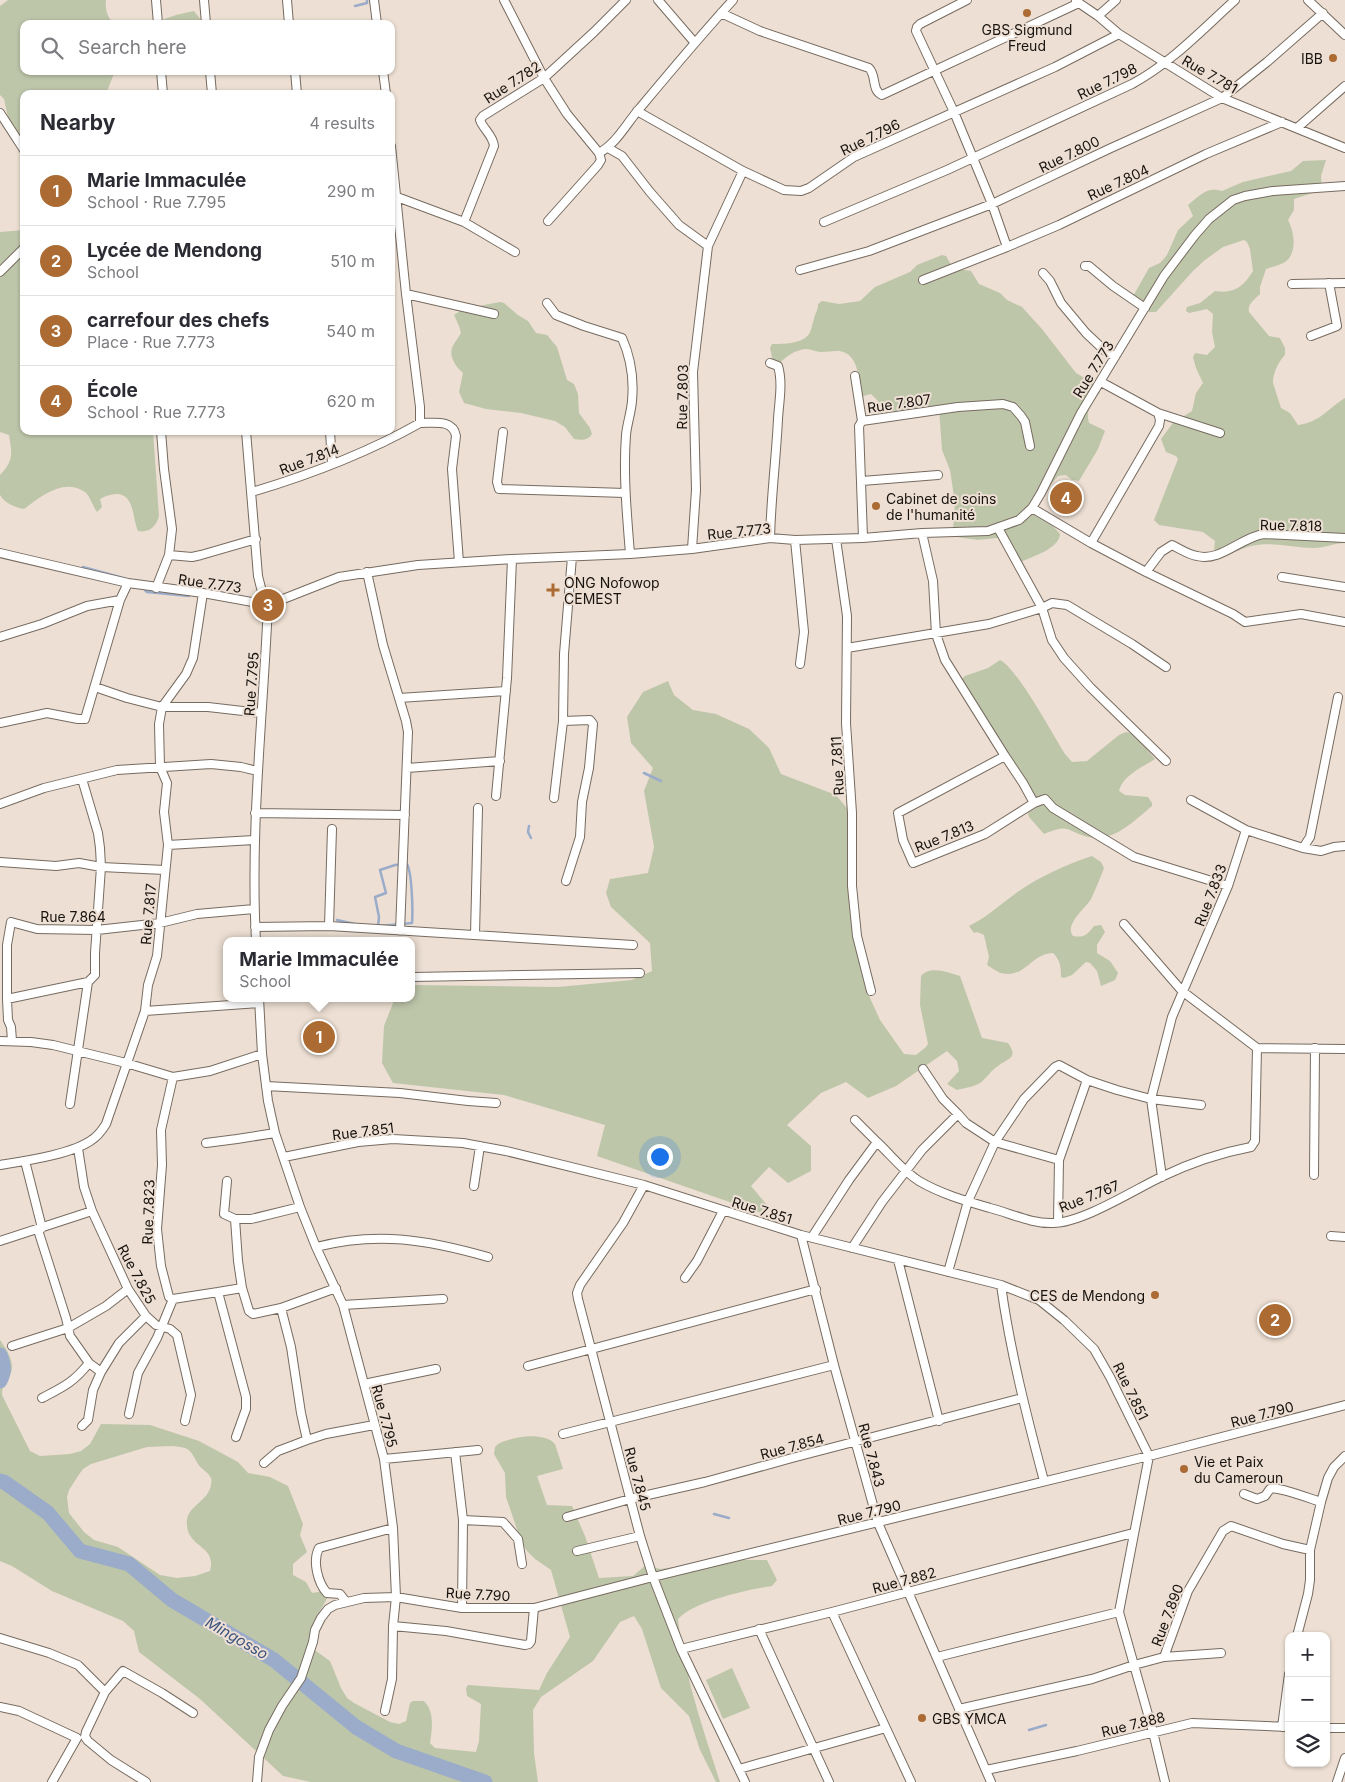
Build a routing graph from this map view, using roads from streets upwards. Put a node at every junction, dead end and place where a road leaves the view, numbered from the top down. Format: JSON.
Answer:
{"nodes":[{"id":1,"x":156,"y":0,"type":"edge"},
{"id":2,"x":204,"y":0,"type":"edge"},
{"id":3,"x":287,"y":0,"type":"edge"},
{"id":4,"x":374,"y":0,"type":"edge"},
{"id":5,"x":504,"y":0,"type":"edge"},
{"id":6,"x":626,"y":0,"type":"edge"},
{"id":7,"x":658,"y":0,"type":"edge"},
{"id":8,"x":733,"y":0,"type":"edge"},
{"id":9,"x":967,"y":0,"type":"edge"},
{"id":10,"x":1116,"y":0,"type":"edge"},
{"id":11,"x":1235,"y":0,"type":"edge"},
{"id":12,"x":1308,"y":0,"type":"edge"},
{"id":13,"x":1077,"y":2,"type":"edge"},
{"id":14,"x":721,"y":13,"type":"junction"},
{"id":15,"x":1323,"y":14,"type":"junction"},
{"id":16,"x":1098,"y":16,"type":"junction"},
{"id":17,"x":158,"y":20,"type":"edge"},
{"id":18,"x":206,"y":20,"type":"edge"},
{"id":19,"x":289,"y":20,"type":"edge"},
{"id":20,"x":376,"y":20,"type":"edge"},
{"id":21,"x":1119,"y":34,"type":"junction"},
{"id":22,"x":1345,"y":34,"type":"edge"},
{"id":23,"x":695,"y":42,"type":"junction"},
{"id":24,"x":1166,"y":63,"type":"junction"},
{"id":25,"x":934,"y":71,"type":"junction"},
{"id":26,"x":161,"y":75,"type":"edge"},
{"id":27,"x":210,"y":75,"type":"edge"},
{"id":28,"x":295,"y":75,"type":"edge"},
{"id":29,"x":384,"y":75,"type":"edge"},
{"id":30,"x":544,"y":78,"type":"junction"},
{"id":31,"x":1345,"y":86,"type":"edge"},
{"id":32,"x":162,"y":90,"type":"edge"},
{"id":33,"x":212,"y":90,"type":"edge"},
{"id":34,"x":297,"y":90,"type":"edge"},
{"id":35,"x":385,"y":90,"type":"edge"},
{"id":36,"x":1222,"y":98,"type":"junction"},
{"id":37,"x":638,"y":111,"type":"junction"},
{"id":38,"x":954,"y":112,"type":"junction"},
{"id":39,"x":0,"y":113,"type":"edge"},
{"id":40,"x":1282,"y":122,"type":"junction"},
{"id":41,"x":1297,"y":128,"type":"junction"},
{"id":42,"x":20,"y":144,"type":"edge"},
{"id":43,"x":608,"y":148,"type":"junction"},
{"id":44,"x":1345,"y":148,"type":"edge"},
{"id":45,"x":599,"y":153,"type":"junction"},
{"id":46,"x":973,"y":158,"type":"junction"},
{"id":47,"x":743,"y":171,"type":"junction"},
{"id":48,"x":395,"y":180,"type":"edge"},
{"id":49,"x":1345,"y":186,"type":"edge"},
{"id":50,"x":397,"y":197,"type":"junction"},
{"id":51,"x":992,"y":204,"type":"junction"},
{"id":52,"x":548,"y":221,"type":"dead end"},
{"id":53,"x":464,"y":222,"type":"junction"},
{"id":54,"x":824,"y":222,"type":"dead end"},
{"id":55,"x":708,"y":246,"type":"junction"},
{"id":56,"x":1007,"y":247,"type":"junction"},
{"id":57,"x":20,"y":252,"type":"edge"},
{"id":58,"x":515,"y":252,"type":"dead end"},
{"id":59,"x":1085,"y":266,"type":"dead end"},
{"id":60,"x":800,"y":270,"type":"dead end"},
{"id":61,"x":0,"y":272,"type":"edge"},
{"id":62,"x":1043,"y":273,"type":"dead end"},
{"id":63,"x":923,"y":280,"type":"dead end"},
{"id":64,"x":1329,"y":283,"type":"junction"},
{"id":65,"x":1345,"y":283,"type":"edge"},
{"id":66,"x":1292,"y":284,"type":"dead end"},
{"id":67,"x":406,"y":294,"type":"junction"},
{"id":68,"x":547,"y":303,"type":"dead end"},
{"id":69,"x":1145,"y":308,"type":"junction"},
{"id":70,"x":494,"y":314,"type":"dead end"},
{"id":71,"x":1341,"y":325,"type":"edge"},
{"id":72,"x":1311,"y":336,"type":"dead end"},
{"id":73,"x":1115,"y":357,"type":"junction"},
{"id":74,"x":770,"y":363,"type":"dead end"},
{"id":75,"x":855,"y":376,"type":"dead end"},
{"id":76,"x":1101,"y":382,"type":"junction"},
{"id":77,"x":1158,"y":414,"type":"junction"},
{"id":78,"x":862,"y":421,"type":"junction"},
{"id":79,"x":420,"y":423,"type":"junction"},
{"id":80,"x":503,"y":432,"type":"dead end"},
{"id":81,"x":1220,"y":433,"type":"dead end"},
{"id":82,"x":161,"y":435,"type":"edge"},
{"id":83,"x":246,"y":435,"type":"edge"},
{"id":84,"x":330,"y":435,"type":"edge"},
{"id":85,"x":1030,"y":446,"type":"dead end"},
{"id":86,"x":332,"y":464,"type":"junction"},
{"id":87,"x":938,"y":475,"type":"dead end"},
{"id":88,"x":862,"y":481,"type":"junction"},
{"id":89,"x":252,"y":492,"type":"junction"},
{"id":90,"x":625,"y":493,"type":"junction"},
{"id":91,"x":1032,"y":508,"type":"junction"},
{"id":92,"x":998,"y":528,"type":"junction"},
{"id":93,"x":922,"y":533,"type":"junction"},
{"id":94,"x":770,"y":538,"type":"junction"},
{"id":95,"x":863,"y":538,"type":"junction"},
{"id":96,"x":1345,"y":538,"type":"edge"},
{"id":97,"x":256,"y":539,"type":"junction"},
{"id":98,"x":836,"y":539,"type":"junction"},
{"id":99,"x":795,"y":540,"type":"junction"},
{"id":100,"x":1091,"y":543,"type":"junction"},
{"id":101,"x":692,"y":549,"type":"junction"},
{"id":102,"x":0,"y":553,"type":"edge"},
{"id":103,"x":630,"y":554,"type":"junction"},
{"id":104,"x":169,"y":555,"type":"junction"},
{"id":105,"x":572,"y":557,"type":"junction"},
{"id":106,"x":512,"y":559,"type":"junction"},
{"id":107,"x":459,"y":562,"type":"junction"},
{"id":108,"x":367,"y":572,"type":"junction"},
{"id":109,"x":1146,"y":572,"type":"junction"},
{"id":110,"x":1282,"y":577,"type":"dead end"},
{"id":111,"x":128,"y":583,"type":"junction"},
{"id":112,"x":1345,"y":587,"type":"edge"},
{"id":113,"x":156,"y":588,"type":"junction"},
{"id":114,"x":203,"y":593,"type":"junction"},
{"id":115,"x":120,"y":600,"type":"junction"},
{"id":116,"x":268,"y":605,"type":"junction"},
{"id":117,"x":1042,"y":608,"type":"junction"},
{"id":118,"x":1345,"y":622,"type":"edge"},
{"id":119,"x":936,"y":634,"type":"junction"},
{"id":120,"x":0,"y":637,"type":"edge"},
{"id":121,"x":848,"y":648,"type":"junction"},
{"id":122,"x":800,"y":664,"type":"dead end"},
{"id":123,"x":1166,"y":667,"type":"dead end"},
{"id":124,"x":95,"y":687,"type":"junction"},
{"id":125,"x":506,"y":691,"type":"junction"},
{"id":126,"x":1338,"y":696,"type":"dead end"},
{"id":127,"x":399,"y":698,"type":"junction"},
{"id":128,"x":162,"y":706,"type":"junction"},
{"id":129,"x":261,"y":713,"type":"junction"},
{"id":130,"x":563,"y":721,"type":"junction"},
{"id":131,"x":0,"y":723,"type":"edge"},
{"id":132,"x":1004,"y":756,"type":"junction"},
{"id":133,"x":500,"y":761,"type":"junction"},
{"id":134,"x":1166,"y":761,"type":"dead end"},
{"id":135,"x":160,"y":767,"type":"junction"},
{"id":136,"x":407,"y":768,"type":"junction"},
{"id":137,"x":258,"y":771,"type":"junction"},
{"id":138,"x":82,"y":779,"type":"junction"},
{"id":139,"x":496,"y":796,"type":"dead end"},
{"id":140,"x":554,"y":798,"type":"dead end"},
{"id":141,"x":1191,"y":800,"type":"dead end"},
{"id":142,"x":1034,"y":803,"type":"junction"},
{"id":143,"x":0,"y":804,"type":"edge"},
{"id":144,"x":478,"y":808,"type":"dead end"},
{"id":145,"x":255,"y":813,"type":"junction"},
{"id":146,"x":405,"y":815,"type":"junction"},
{"id":147,"x":332,"y":830,"type":"dead end"},
{"id":148,"x":1246,"y":830,"type":"junction"},
{"id":149,"x":254,"y":840,"type":"junction"},
{"id":150,"x":168,"y":845,"type":"junction"},
{"id":151,"x":1345,"y":846,"type":"edge"},
{"id":152,"x":1303,"y":848,"type":"junction"},
{"id":153,"x":0,"y":862,"type":"edge"},
{"id":154,"x":101,"y":867,"type":"junction"},
{"id":155,"x":164,"y":870,"type":"junction"},
{"id":156,"x":566,"y":882,"type":"dead end"},
{"id":157,"x":1228,"y":886,"type":"junction"},
{"id":158,"x":254,"y":909,"type":"junction"},
{"id":159,"x":160,"y":923,"type":"junction"},
{"id":160,"x":1124,"y":924,"type":"dead end"},
{"id":161,"x":329,"y":926,"type":"junction"},
{"id":162,"x":255,"y":927,"type":"junction"},
{"id":163,"x":97,"y":930,"type":"junction"},
{"id":164,"x":400,"y":931,"type":"junction"},
{"id":165,"x":475,"y":935,"type":"junction"},
{"id":166,"x":256,"y":937,"type":"edge"},
{"id":167,"x":3,"y":944,"type":"edge"},
{"id":168,"x":633,"y":945,"type":"dead end"},
{"id":169,"x":640,"y":973,"type":"dead end"},
{"id":170,"x":415,"y":977,"type":"edge"},
{"id":171,"x":88,"y":982,"type":"junction"},
{"id":172,"x":872,"y":991,"type":"dead end"},
{"id":173,"x":1182,"y":992,"type":"junction"},
{"id":174,"x":7,"y":999,"type":"junction"},
{"id":175,"x":249,"y":1002,"type":"edge"},
{"id":176,"x":259,"y":1002,"type":"edge"},
{"id":177,"x":145,"y":1012,"type":"junction"},
{"id":178,"x":0,"y":1041,"type":"edge"},
{"id":179,"x":12,"y":1041,"type":"junction"},
{"id":180,"x":1257,"y":1048,"type":"junction"},
{"id":181,"x":1315,"y":1048,"type":"junction"},
{"id":182,"x":0,"y":1049,"type":"edge"},
{"id":183,"x":1345,"y":1049,"type":"edge"},
{"id":184,"x":78,"y":1051,"type":"junction"},
{"id":185,"x":262,"y":1054,"type":"junction"},
{"id":186,"x":126,"y":1063,"type":"junction"},
{"id":187,"x":923,"y":1069,"type":"dead end"},
{"id":188,"x":173,"y":1077,"type":"junction"},
{"id":189,"x":1087,"y":1080,"type":"junction"},
{"id":190,"x":266,"y":1086,"type":"junction"},
{"id":191,"x":1151,"y":1099,"type":"junction"},
{"id":192,"x":496,"y":1103,"type":"dead end"},
{"id":193,"x":70,"y":1104,"type":"dead end"},
{"id":194,"x":1201,"y":1105,"type":"dead end"},
{"id":195,"x":958,"y":1114,"type":"junction"},
{"id":196,"x":855,"y":1120,"type":"dead end"},
{"id":197,"x":275,"y":1133,"type":"junction"},
{"id":198,"x":878,"y":1142,"type":"junction"},
{"id":199,"x":995,"y":1142,"type":"junction"},
{"id":200,"x":206,"y":1143,"type":"dead end"},
{"id":201,"x":480,"y":1146,"type":"junction"},
{"id":202,"x":78,"y":1148,"type":"junction"},
{"id":203,"x":284,"y":1157,"type":"junction"},
{"id":204,"x":1059,"y":1160,"type":"junction"},
{"id":205,"x":25,"y":1161,"type":"junction"},
{"id":206,"x":0,"y":1165,"type":"edge"},
{"id":207,"x":906,"y":1170,"type":"junction"},
{"id":208,"x":1314,"y":1175,"type":"dead end"},
{"id":209,"x":1162,"y":1177,"type":"junction"},
{"id":210,"x":227,"y":1181,"type":"dead end"},
{"id":211,"x":644,"y":1185,"type":"junction"},
{"id":212,"x":474,"y":1186,"type":"dead end"},
{"id":213,"x":968,"y":1201,"type":"junction"},
{"id":214,"x":300,"y":1207,"type":"junction"},
{"id":215,"x":723,"y":1211,"type":"junction"},
{"id":216,"x":92,"y":1212,"type":"junction"},
{"id":217,"x":235,"y":1219,"type":"junction"},
{"id":218,"x":1058,"y":1222,"type":"junction"},
{"id":219,"x":40,"y":1229,"type":"junction"},
{"id":220,"x":801,"y":1235,"type":"junction"},
{"id":221,"x":1331,"y":1236,"type":"dead end"},
{"id":222,"x":812,"y":1237,"type":"junction"},
{"id":223,"x":1345,"y":1237,"type":"edge"},
{"id":224,"x":0,"y":1241,"type":"edge"},
{"id":225,"x":316,"y":1247,"type":"junction"},
{"id":226,"x":852,"y":1248,"type":"junction"},
{"id":227,"x":488,"y":1257,"type":"dead end"},
{"id":228,"x":898,"y":1260,"type":"junction"},
{"id":229,"x":948,"y":1272,"type":"junction"},
{"id":230,"x":684,"y":1278,"type":"dead end"},
{"id":231,"x":1001,"y":1285,"type":"junction"},
{"id":232,"x":242,"y":1288,"type":"junction"},
{"id":233,"x":336,"y":1288,"type":"junction"},
{"id":234,"x":128,"y":1289,"type":"junction"},
{"id":235,"x":816,"y":1289,"type":"junction"},
{"id":236,"x":218,"y":1292,"type":"junction"},
{"id":237,"x":173,"y":1299,"type":"junction"},
{"id":238,"x":443,"y":1299,"type":"dead end"},
{"id":239,"x":344,"y":1305,"type":"junction"},
{"id":240,"x":281,"y":1308,"type":"junction"},
{"id":241,"x":146,"y":1316,"type":"junction"},
{"id":242,"x":162,"y":1327,"type":"junction"},
{"id":243,"x":68,"y":1328,"type":"junction"},
{"id":244,"x":12,"y":1346,"type":"dead end"},
{"id":245,"x":591,"y":1349,"type":"junction"},
{"id":246,"x":89,"y":1363,"type":"junction"},
{"id":247,"x":528,"y":1366,"type":"dead end"},
{"id":248,"x":834,"y":1366,"type":"junction"},
{"id":249,"x":436,"y":1369,"type":"dead end"},
{"id":250,"x":101,"y":1372,"type":"junction"},
{"id":251,"x":364,"y":1384,"type":"junction"},
{"id":252,"x":42,"y":1398,"type":"dead end"},
{"id":253,"x":1022,"y":1398,"type":"junction"},
{"id":254,"x":1345,"y":1406,"type":"edge"},
{"id":255,"x":129,"y":1414,"type":"dead end"},
{"id":256,"x":185,"y":1421,"type":"dead end"},
{"id":257,"x":939,"y":1421,"type":"junction"},
{"id":258,"x":610,"y":1422,"type":"junction"},
{"id":259,"x":374,"y":1425,"type":"junction"},
{"id":260,"x":82,"y":1426,"type":"dead end"},
{"id":261,"x":563,"y":1434,"type":"dead end"},
{"id":262,"x":236,"y":1437,"type":"dead end"},
{"id":263,"x":307,"y":1440,"type":"junction"},
{"id":264,"x":856,"y":1442,"type":"junction"},
{"id":265,"x":478,"y":1450,"type":"dead end"},
{"id":266,"x":455,"y":1452,"type":"junction"},
{"id":267,"x":1148,"y":1456,"type":"junction"},
{"id":268,"x":1345,"y":1456,"type":"edge"},
{"id":269,"x":384,"y":1459,"type":"junction"},
{"id":270,"x":264,"y":1463,"type":"dead end"},
{"id":271,"x":1044,"y":1481,"type":"junction"},
{"id":272,"x":1244,"y":1494,"type":"dead end"},
{"id":273,"x":630,"y":1499,"type":"junction"},
{"id":274,"x":1321,"y":1502,"type":"junction"},
{"id":275,"x":567,"y":1517,"type":"dead end"},
{"id":276,"x":463,"y":1520,"type":"junction"},
{"id":277,"x":878,"y":1523,"type":"junction"},
{"id":278,"x":392,"y":1528,"type":"junction"},
{"id":279,"x":1133,"y":1533,"type":"junction"},
{"id":280,"x":640,"y":1536,"type":"junction"},
{"id":281,"x":1310,"y":1550,"type":"junction"},
{"id":282,"x":577,"y":1551,"type":"dead end"},
{"id":283,"x":522,"y":1564,"type":"dead end"},
{"id":284,"x":653,"y":1577,"type":"junction"},
{"id":285,"x":907,"y":1592,"type":"junction"},
{"id":286,"x":396,"y":1597,"type":"junction"},
{"id":287,"x":346,"y":1602,"type":"junction"},
{"id":288,"x":462,"y":1608,"type":"junction"},
{"id":289,"x":534,"y":1608,"type":"junction"},
{"id":290,"x":832,"y":1612,"type":"junction"},
{"id":291,"x":1119,"y":1612,"type":"junction"},
{"id":292,"x":393,"y":1626,"type":"junction"},
{"id":293,"x":759,"y":1629,"type":"junction"},
{"id":294,"x":1298,"y":1632,"type":"edge"},
{"id":295,"x":0,"y":1638,"type":"edge"},
{"id":296,"x":681,"y":1649,"type":"junction"},
{"id":297,"x":1221,"y":1653,"type":"dead end"},
{"id":298,"x":937,"y":1657,"type":"junction"},
{"id":299,"x":1164,"y":1658,"type":"junction"},
{"id":300,"x":1134,"y":1665,"type":"junction"},
{"id":301,"x":1289,"y":1677,"type":"edge"},
{"id":302,"x":104,"y":1692,"type":"junction"},
{"id":303,"x":0,"y":1707,"type":"edge"},
{"id":304,"x":960,"y":1709,"type":"junction"},
{"id":305,"x":385,"y":1711,"type":"dead end"},
{"id":306,"x":193,"y":1713,"type":"dead end"},
{"id":307,"x":1285,"y":1722,"type":"edge"},
{"id":308,"x":1285,"y":1727,"type":"edge"},
{"id":309,"x":886,"y":1728,"type":"junction"},
{"id":310,"x":1330,"y":1728,"type":"edge"},
{"id":311,"x":1345,"y":1728,"type":"edge"},
{"id":312,"x":1153,"y":1732,"type":"junction"},
{"id":313,"x":813,"y":1748,"type":"junction"},
{"id":314,"x":1345,"y":1758,"type":"edge"},
{"id":315,"x":738,"y":1768,"type":"junction"},
{"id":316,"x":986,"y":1770,"type":"junction"},
{"id":317,"x":52,"y":1782,"type":"edge"},
{"id":318,"x":146,"y":1782,"type":"edge"},
{"id":319,"x":257,"y":1782,"type":"edge"},
{"id":320,"x":744,"y":1782,"type":"edge"},
{"id":321,"x":829,"y":1782,"type":"edge"},
{"id":322,"x":910,"y":1782,"type":"edge"},
{"id":323,"x":992,"y":1782,"type":"edge"},
{"id":324,"x":1165,"y":1782,"type":"edge"},
{"id":325,"x":1337,"y":1782,"type":"edge"}],
"edges":[{"from":1,"to":17,"type":"street"},
{"from":2,"to":18,"type":"street"},
{"from":3,"to":19,"type":"street"},
{"from":4,"to":20,"type":"street"},
{"from":5,"to":30,"type":"street"},
{"from":6,"to":30,"type":"street","name":"Rue 7.782"},
{"from":7,"to":23,"type":"street"},
{"from":8,"to":14,"type":"street"},
{"from":9,"to":25,"type":"street"},
{"from":10,"to":16,"type":"street"},
{"from":11,"to":24,"type":"street","name":"Rue 7.798"},
{"from":12,"to":15,"type":"street"},
{"from":13,"to":16,"type":"street","name":"Rue 7.781"},
{"from":13,"to":25,"type":"street"},
{"from":14,"to":23,"type":"street"},
{"from":14,"to":25,"type":"street"},
{"from":15,"to":22,"type":"street"},
{"from":15,"to":36,"type":"street","name":"Rue 7.800"},
{"from":16,"to":21,"type":"street","name":"Rue 7.781"},
{"from":21,"to":24,"type":"street","name":"Rue 7.781"},
{"from":21,"to":38,"type":"street","name":"Rue 7.796"},
{"from":23,"to":37,"type":"street"},
{"from":24,"to":36,"type":"street","name":"Rue 7.781"},
{"from":24,"to":46,"type":"street","name":"Rue 7.798"},
{"from":25,"to":38,"type":"street"},
{"from":26,"to":32,"type":"street"},
{"from":27,"to":33,"type":"street"},
{"from":28,"to":34,"type":"street"},
{"from":29,"to":35,"type":"street"},
{"from":30,"to":45,"type":"street"},
{"from":30,"to":53,"type":"street","name":"Rue 7.782"},
{"from":31,"to":41,"type":"street"},
{"from":36,"to":40,"type":"street","name":"Rue 7.781"},
{"from":36,"to":51,"type":"street","name":"Rue 7.800"},
{"from":37,"to":43,"type":"street"},
{"from":37,"to":47,"type":"street","name":"Rue 7.796"},
{"from":38,"to":46,"type":"street"},
{"from":38,"to":47,"type":"street","name":"Rue 7.796"},
{"from":39,"to":42,"type":"street"},
{"from":40,"to":41,"type":"street","name":"Rue 7.781"},
{"from":40,"to":56,"type":"street","name":"Rue 7.804"},
{"from":41,"to":44,"type":"street","name":"Rue 7.781"},
{"from":43,"to":45,"type":"street"},
{"from":43,"to":55,"type":"street"},
{"from":45,"to":52,"type":"street"},
{"from":46,"to":51,"type":"street"},
{"from":46,"to":54,"type":"street","name":"Rue 7.798"},
{"from":47,"to":55,"type":"street","name":"Rue 7.803"},
{"from":48,"to":50,"type":"street"},
{"from":49,"to":69,"type":"street","name":"Rue 7.773"},
{"from":50,"to":53,"type":"street"},
{"from":50,"to":67,"type":"street"},
{"from":51,"to":56,"type":"street"},
{"from":51,"to":60,"type":"street","name":"Rue 7.800"},
{"from":53,"to":58,"type":"street"},
{"from":55,"to":101,"type":"street","name":"Rue 7.803"},
{"from":56,"to":63,"type":"street","name":"Rue 7.804"},
{"from":57,"to":61,"type":"street"},
{"from":59,"to":69,"type":"street"},
{"from":62,"to":73,"type":"street"},
{"from":64,"to":65,"type":"street"},
{"from":64,"to":66,"type":"street"},
{"from":64,"to":71,"type":"street"},
{"from":67,"to":70,"type":"street"},
{"from":67,"to":79,"type":"street"},
{"from":68,"to":90,"type":"street"},
{"from":69,"to":73,"type":"street","name":"Rue 7.773"},
{"from":71,"to":72,"type":"street"},
{"from":73,"to":76,"type":"street","name":"Rue 7.773"},
{"from":74,"to":94,"type":"street"},
{"from":75,"to":78,"type":"street"},
{"from":76,"to":77,"type":"street"},
{"from":76,"to":91,"type":"street","name":"Rue 7.773"},
{"from":77,"to":81,"type":"street"},
{"from":77,"to":100,"type":"street"},
{"from":78,"to":85,"type":"street","name":"Rue 7.807"},
{"from":78,"to":88,"type":"street","name":"Rue 7.807"},
{"from":79,"to":86,"type":"street","name":"Rue 7.814"},
{"from":79,"to":107,"type":"street"},
{"from":80,"to":90,"type":"street"},
{"from":82,"to":104,"type":"street"},
{"from":83,"to":89,"type":"street","name":"Rue 7.795"},
{"from":84,"to":86,"type":"street"},
{"from":86,"to":89,"type":"street","name":"Rue 7.814"},
{"from":87,"to":88,"type":"street"},
{"from":88,"to":95,"type":"street","name":"Rue 7.807"},
{"from":89,"to":97,"type":"street","name":"Rue 7.795"},
{"from":90,"to":103,"type":"street"},
{"from":91,"to":92,"type":"street","name":"Rue 7.773"},
{"from":91,"to":100,"type":"street"},
{"from":92,"to":93,"type":"street","name":"Rue 7.773"},
{"from":92,"to":117,"type":"street"},
{"from":93,"to":95,"type":"street","name":"Rue 7.773"},
{"from":93,"to":119,"type":"street"},
{"from":94,"to":99,"type":"street","name":"Rue 7.773"},
{"from":94,"to":101,"type":"street","name":"Rue 7.773"},
{"from":95,"to":98,"type":"street","name":"Rue 7.773"},
{"from":96,"to":109,"type":"street","name":"Rue 7.818"},
{"from":97,"to":104,"type":"street"},
{"from":97,"to":116,"type":"street","name":"Rue 7.795"},
{"from":98,"to":99,"type":"street","name":"Rue 7.773"},
{"from":98,"to":121,"type":"street","name":"Rue 7.811"},
{"from":99,"to":122,"type":"street"},
{"from":100,"to":109,"type":"street"},
{"from":101,"to":103,"type":"street","name":"Rue 7.773"},
{"from":102,"to":111,"type":"street","name":"Rue 7.773"},
{"from":103,"to":105,"type":"street","name":"Rue 7.773"},
{"from":104,"to":113,"type":"street"},
{"from":105,"to":106,"type":"street","name":"Rue 7.773"},
{"from":105,"to":130,"type":"street"},
{"from":106,"to":107,"type":"street","name":"Rue 7.773"},
{"from":106,"to":125,"type":"street"},
{"from":107,"to":108,"type":"street","name":"Rue 7.773"},
{"from":108,"to":116,"type":"street","name":"Rue 7.773"},
{"from":108,"to":127,"type":"street"},
{"from":109,"to":118,"type":"street"},
{"from":110,"to":112,"type":"street"},
{"from":111,"to":113,"type":"street","name":"Rue 7.773"},
{"from":111,"to":115,"type":"street"},
{"from":113,"to":114,"type":"street","name":"Rue 7.773"},
{"from":114,"to":116,"type":"street","name":"Rue 7.773"},
{"from":114,"to":128,"type":"street"},
{"from":115,"to":120,"type":"street"},
{"from":115,"to":124,"type":"street"},
{"from":116,"to":129,"type":"street","name":"Rue 7.795"},
{"from":117,"to":119,"type":"street"},
{"from":117,"to":123,"type":"street"},
{"from":117,"to":134,"type":"street"},
{"from":119,"to":121,"type":"street"},
{"from":119,"to":132,"type":"street"},
{"from":121,"to":172,"type":"street","name":"Rue 7.811"},
{"from":124,"to":128,"type":"street"},
{"from":124,"to":131,"type":"street"},
{"from":125,"to":127,"type":"street"},
{"from":125,"to":133,"type":"street"},
{"from":126,"to":152,"type":"street"},
{"from":127,"to":136,"type":"street"},
{"from":128,"to":129,"type":"street"},
{"from":128,"to":135,"type":"street","name":"Rue 7.817"},
{"from":129,"to":137,"type":"street","name":"Rue 7.795"},
{"from":130,"to":140,"type":"street"},
{"from":130,"to":156,"type":"street"},
{"from":132,"to":142,"type":"street"},
{"from":132,"to":142,"type":"street","name":"Rue 7.813"},
{"from":133,"to":136,"type":"street"},
{"from":133,"to":139,"type":"street"},
{"from":135,"to":137,"type":"street"},
{"from":135,"to":138,"type":"street"},
{"from":135,"to":150,"type":"street","name":"Rue 7.817"},
{"from":136,"to":146,"type":"street"},
{"from":137,"to":145,"type":"street","name":"Rue 7.795"},
{"from":138,"to":143,"type":"street"},
{"from":138,"to":154,"type":"street"},
{"from":141,"to":148,"type":"street"},
{"from":142,"to":157,"type":"street"},
{"from":144,"to":165,"type":"street"},
{"from":145,"to":146,"type":"street"},
{"from":145,"to":149,"type":"street","name":"Rue 7.795"},
{"from":146,"to":164,"type":"street"},
{"from":147,"to":161,"type":"street"},
{"from":148,"to":152,"type":"street"},
{"from":148,"to":157,"type":"street","name":"Rue 7.833"},
{"from":149,"to":150,"type":"street"},
{"from":149,"to":158,"type":"street","name":"Rue 7.795"},
{"from":150,"to":155,"type":"street","name":"Rue 7.817"},
{"from":151,"to":152,"type":"street"},
{"from":153,"to":154,"type":"street"},
{"from":154,"to":155,"type":"street"},
{"from":154,"to":163,"type":"street"},
{"from":155,"to":159,"type":"street","name":"Rue 7.817"},
{"from":157,"to":173,"type":"street","name":"Rue 7.833"},
{"from":158,"to":159,"type":"street","name":"Rue 7.864"},
{"from":158,"to":162,"type":"street","name":"Rue 7.795"},
{"from":159,"to":163,"type":"street","name":"Rue 7.864"},
{"from":159,"to":177,"type":"street","name":"Rue 7.817"},
{"from":160,"to":173,"type":"street"},
{"from":161,"to":162,"type":"street"},
{"from":161,"to":164,"type":"street"},
{"from":162,"to":166,"type":"street","name":"Rue 7.795"},
{"from":163,"to":167,"type":"street","name":"Rue 7.864"},
{"from":163,"to":171,"type":"street"},
{"from":164,"to":165,"type":"street"},
{"from":165,"to":168,"type":"street"},
{"from":167,"to":174,"type":"street","name":"Rue 7.864"},
{"from":169,"to":170,"type":"street"},
{"from":171,"to":174,"type":"street"},
{"from":171,"to":184,"type":"street"},
{"from":173,"to":180,"type":"street"},
{"from":173,"to":191,"type":"street","name":"Rue 7.833"},
{"from":174,"to":179,"type":"street","name":"Rue 7.864"},
{"from":175,"to":177,"type":"street"},
{"from":176,"to":185,"type":"street","name":"Rue 7.795"},
{"from":177,"to":186,"type":"street","name":"Rue 7.817"},
{"from":178,"to":179,"type":"street"},
{"from":178,"to":182,"type":"street"},
{"from":179,"to":184,"type":"street"},
{"from":180,"to":181,"type":"street"},
{"from":180,"to":209,"type":"street","name":"Rue 7.767"},
{"from":181,"to":183,"type":"street"},
{"from":181,"to":208,"type":"street"},
{"from":184,"to":186,"type":"street"},
{"from":184,"to":193,"type":"street"},
{"from":185,"to":188,"type":"street"},
{"from":185,"to":190,"type":"street","name":"Rue 7.795"},
{"from":186,"to":188,"type":"street"},
{"from":186,"to":202,"type":"street","name":"Rue 7.817"},
{"from":187,"to":195,"type":"street"},
{"from":188,"to":237,"type":"street","name":"Rue 7.823"},
{"from":189,"to":191,"type":"street"},
{"from":189,"to":199,"type":"street"},
{"from":189,"to":204,"type":"street"},
{"from":190,"to":192,"type":"street"},
{"from":190,"to":197,"type":"street","name":"Rue 7.795"},
{"from":191,"to":194,"type":"street"},
{"from":191,"to":209,"type":"street","name":"Rue 7.833"},
{"from":195,"to":199,"type":"street"},
{"from":195,"to":207,"type":"street"},
{"from":196,"to":198,"type":"street","name":"Rue 7.767"},
{"from":197,"to":200,"type":"street"},
{"from":197,"to":203,"type":"street","name":"Rue 7.795"},
{"from":198,"to":207,"type":"street","name":"Rue 7.767"},
{"from":198,"to":222,"type":"street"},
{"from":199,"to":204,"type":"street"},
{"from":199,"to":213,"type":"street"},
{"from":201,"to":203,"type":"street","name":"Rue 7.851"},
{"from":201,"to":211,"type":"street","name":"Rue 7.851"},
{"from":201,"to":212,"type":"street"},
{"from":202,"to":205,"type":"street","name":"Rue 7.817"},
{"from":202,"to":216,"type":"street","name":"Rue 7.825"},
{"from":203,"to":214,"type":"street","name":"Rue 7.795"},
{"from":204,"to":218,"type":"street"},
{"from":205,"to":206,"type":"street","name":"Rue 7.817"},
{"from":205,"to":219,"type":"street"},
{"from":207,"to":213,"type":"street","name":"Rue 7.767"},
{"from":207,"to":226,"type":"street"},
{"from":209,"to":218,"type":"street","name":"Rue 7.767"},
{"from":210,"to":217,"type":"street"},
{"from":211,"to":215,"type":"street","name":"Rue 7.851"},
{"from":211,"to":245,"type":"street","name":"Rue 7.845"},
{"from":213,"to":218,"type":"street","name":"Rue 7.767"},
{"from":213,"to":229,"type":"street"},
{"from":214,"to":217,"type":"street"},
{"from":214,"to":225,"type":"street","name":"Rue 7.795"},
{"from":215,"to":220,"type":"street","name":"Rue 7.851"},
{"from":215,"to":230,"type":"street"},
{"from":216,"to":219,"type":"street"},
{"from":216,"to":234,"type":"street","name":"Rue 7.825"},
{"from":217,"to":232,"type":"street"},
{"from":219,"to":224,"type":"street"},
{"from":219,"to":243,"type":"street"},
{"from":220,"to":222,"type":"street","name":"Rue 7.851"},
{"from":220,"to":235,"type":"street","name":"Rue 7.843"},
{"from":221,"to":223,"type":"street"},
{"from":222,"to":226,"type":"street","name":"Rue 7.851"},
{"from":225,"to":227,"type":"street"},
{"from":225,"to":233,"type":"street","name":"Rue 7.795"},
{"from":226,"to":228,"type":"street","name":"Rue 7.851"},
{"from":228,"to":229,"type":"street","name":"Rue 7.851"},
{"from":228,"to":257,"type":"street"},
{"from":229,"to":231,"type":"street","name":"Rue 7.851"},
{"from":231,"to":253,"type":"street"},
{"from":231,"to":267,"type":"street","name":"Rue 7.851"},
{"from":232,"to":236,"type":"street"},
{"from":232,"to":240,"type":"street"},
{"from":233,"to":239,"type":"street","name":"Rue 7.795"},
{"from":233,"to":240,"type":"street"},
{"from":234,"to":241,"type":"street","name":"Rue 7.825"},
{"from":234,"to":243,"type":"street"},
{"from":235,"to":245,"type":"street"},
{"from":235,"to":248,"type":"street","name":"Rue 7.843"},
{"from":236,"to":237,"type":"street"},
{"from":236,"to":262,"type":"street"},
{"from":237,"to":242,"type":"street"},
{"from":238,"to":239,"type":"street"},
{"from":239,"to":251,"type":"street","name":"Rue 7.795"},
{"from":240,"to":263,"type":"street"},
{"from":241,"to":242,"type":"street"},
{"from":241,"to":250,"type":"street","name":"Rue 7.825"},
{"from":242,"to":255,"type":"street"},
{"from":242,"to":256,"type":"street"},
{"from":243,"to":244,"type":"street"},
{"from":243,"to":246,"type":"street"},
{"from":245,"to":247,"type":"street"},
{"from":245,"to":258,"type":"street","name":"Rue 7.845"},
{"from":246,"to":250,"type":"street"},
{"from":246,"to":252,"type":"street"},
{"from":248,"to":258,"type":"street"},
{"from":248,"to":264,"type":"street","name":"Rue 7.843"},
{"from":249,"to":251,"type":"street"},
{"from":250,"to":260,"type":"street","name":"Rue 7.825"},
{"from":251,"to":259,"type":"street","name":"Rue 7.795"},
{"from":253,"to":257,"type":"street","name":"Rue 7.854"},
{"from":253,"to":271,"type":"street"},
{"from":254,"to":267,"type":"street","name":"Rue 7.790"},
{"from":257,"to":264,"type":"street","name":"Rue 7.854"},
{"from":258,"to":261,"type":"street"},
{"from":258,"to":273,"type":"street","name":"Rue 7.845"},
{"from":259,"to":263,"type":"street"},
{"from":259,"to":269,"type":"street","name":"Rue 7.795"},
{"from":263,"to":270,"type":"street"},
{"from":264,"to":273,"type":"street","name":"Rue 7.854"},
{"from":264,"to":277,"type":"street","name":"Rue 7.843"},
{"from":265,"to":266,"type":"street"},
{"from":266,"to":269,"type":"street"},
{"from":266,"to":276,"type":"street"},
{"from":267,"to":271,"type":"street","name":"Rue 7.790"},
{"from":267,"to":279,"type":"street"},
{"from":268,"to":274,"type":"street"},
{"from":269,"to":278,"type":"street","name":"Rue 7.795"},
{"from":271,"to":277,"type":"street","name":"Rue 7.790"},
{"from":272,"to":274,"type":"street"},
{"from":273,"to":275,"type":"street","name":"Rue 7.854"},
{"from":273,"to":280,"type":"street","name":"Rue 7.845"},
{"from":274,"to":281,"type":"street"},
{"from":276,"to":283,"type":"street"},
{"from":276,"to":288,"type":"street"},
{"from":277,"to":284,"type":"street","name":"Rue 7.790"},
{"from":277,"to":285,"type":"street","name":"Rue 7.843"},
{"from":278,"to":286,"type":"street","name":"Rue 7.795"},
{"from":278,"to":287,"type":"street"},
{"from":279,"to":285,"type":"street","name":"Rue 7.882"},
{"from":279,"to":291,"type":"street"},
{"from":280,"to":282,"type":"street"},
{"from":280,"to":284,"type":"street","name":"Rue 7.845"},
{"from":281,"to":294,"type":"street"},
{"from":281,"to":299,"type":"street","name":"Rue 7.890"},
{"from":284,"to":289,"type":"street","name":"Rue 7.790"},
{"from":284,"to":296,"type":"street","name":"Rue 7.845"},
{"from":285,"to":290,"type":"street","name":"Rue 7.882"},
{"from":285,"to":298,"type":"street","name":"Rue 7.843"},
{"from":286,"to":287,"type":"street"},
{"from":286,"to":288,"type":"street","name":"Rue 7.790"},
{"from":286,"to":292,"type":"street","name":"Rue 7.795"},
{"from":287,"to":319,"type":"street"},
{"from":288,"to":289,"type":"street","name":"Rue 7.790"},
{"from":289,"to":292,"type":"street"},
{"from":290,"to":293,"type":"street","name":"Rue 7.882"},
{"from":290,"to":309,"type":"street"},
{"from":291,"to":298,"type":"street"},
{"from":291,"to":300,"type":"street"},
{"from":292,"to":305,"type":"street","name":"Rue 7.795"},
{"from":293,"to":296,"type":"street","name":"Rue 7.882"},
{"from":293,"to":313,"type":"street"},
{"from":295,"to":302,"type":"street"},
{"from":296,"to":315,"type":"street","name":"Rue 7.845"},
{"from":297,"to":299,"type":"street"},
{"from":298,"to":304,"type":"street","name":"Rue 7.843"},
{"from":299,"to":300,"type":"street","name":"Rue 7.890"},
{"from":300,"to":304,"type":"street","name":"Rue 7.890"},
{"from":300,"to":312,"type":"street"},
{"from":301,"to":307,"type":"street"},
{"from":302,"to":306,"type":"street"},
{"from":302,"to":318,"type":"street"},
{"from":303,"to":317,"type":"street"},
{"from":304,"to":316,"type":"street","name":"Rue 7.843"},
{"from":308,"to":312,"type":"street","name":"Rue 7.888"},
{"from":309,"to":313,"type":"street"},
{"from":309,"to":322,"type":"street"},
{"from":310,"to":311,"type":"street"},
{"from":312,"to":316,"type":"street","name":"Rue 7.888"},
{"from":312,"to":324,"type":"street"},
{"from":313,"to":315,"type":"street"},
{"from":313,"to":321,"type":"street"},
{"from":314,"to":325,"type":"street"},
{"from":315,"to":320,"type":"street","name":"Rue 7.845"},
{"from":316,"to":323,"type":"street","name":"Rue 7.843"}]}
